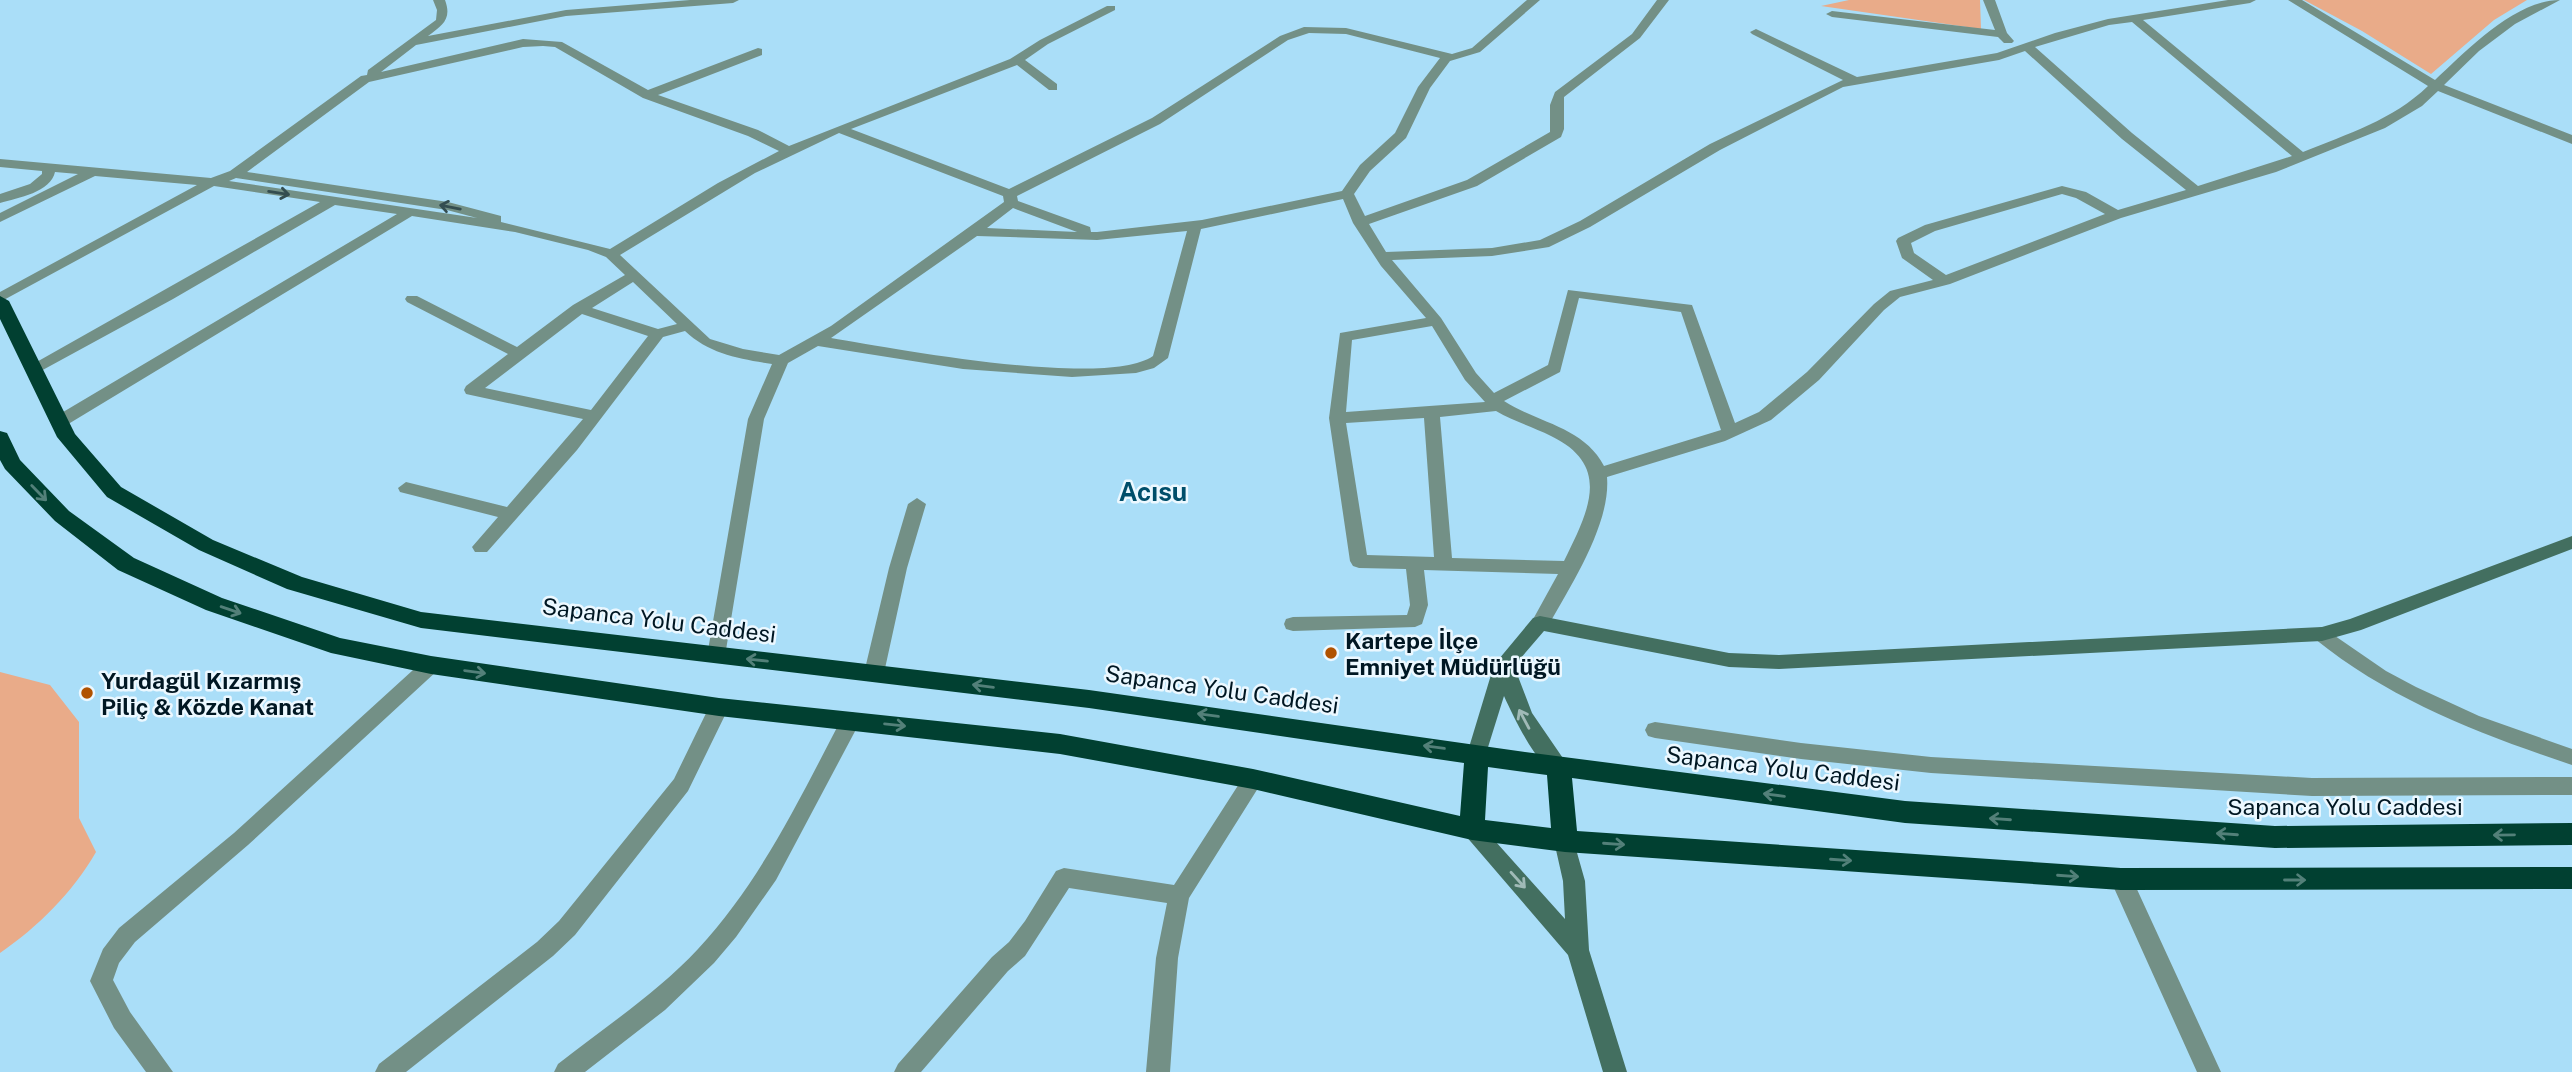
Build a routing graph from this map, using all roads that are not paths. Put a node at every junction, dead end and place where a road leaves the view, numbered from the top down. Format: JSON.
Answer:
{"nodes":[{"id":1,"x":439,"y":0,"type":"edge"},
{"id":2,"x":733,"y":0,"type":"edge"},
{"id":3,"x":1534,"y":0,"type":"edge"},
{"id":4,"x":1663,"y":0,"type":"edge"},
{"id":5,"x":1989,"y":0,"type":"edge"},
{"id":6,"x":2250,"y":0,"type":"edge"},
{"id":7,"x":2294,"y":0,"type":"edge"},
{"id":8,"x":2554,"y":0,"type":"edge"},
{"id":9,"x":1111,"y":8,"type":"dead end"},
{"id":10,"x":1832,"y":14,"type":"dead end"},
{"id":11,"x":2133,"y":18,"type":"junction"},
{"id":12,"x":1756,"y":32,"type":"dead end"},
{"id":13,"x":2002,"y":34,"type":"junction"},
{"id":14,"x":416,"y":42,"type":"junction"},
{"id":15,"x":2023,"y":49,"type":"junction"},
{"id":16,"x":758,"y":52,"type":"dead end"},
{"id":17,"x":1446,"y":58,"type":"junction"},
{"id":18,"x":1018,"y":60,"type":"junction"},
{"id":19,"x":365,"y":79,"type":"junction"},
{"id":20,"x":1855,"y":81,"type":"junction"},
{"id":21,"x":1052,"y":87,"type":"dead end"},
{"id":22,"x":2438,"y":87,"type":"junction"},
{"id":23,"x":647,"y":95,"type":"junction"},
{"id":24,"x":839,"y":128,"type":"junction"},
{"id":25,"x":2572,"y":140,"type":"edge"},
{"id":26,"x":787,"y":149,"type":"junction"},
{"id":27,"x":2301,"y":157,"type":"junction"},
{"id":28,"x":0,"y":163,"type":"edge"},
{"id":29,"x":48,"y":167,"type":"junction"},
{"id":30,"x":96,"y":170,"type":"junction"},
{"id":31,"x":234,"y":174,"type":"junction"},
{"id":32,"x":212,"y":182,"type":"junction"},
{"id":33,"x":2195,"y":191,"type":"junction"},
{"id":34,"x":1347,"y":194,"type":"junction"},
{"id":35,"x":0,"y":199,"type":"edge"},
{"id":36,"x":1010,"y":199,"type":"junction"},
{"id":37,"x":330,"y":202,"type":"junction"},
{"id":38,"x":407,"y":214,"type":"junction"},
{"id":39,"x":2116,"y":215,"type":"junction"},
{"id":40,"x":0,"y":218,"type":"edge"},
{"id":41,"x":1360,"y":223,"type":"junction"},
{"id":42,"x":1195,"y":226,"type":"junction"},
{"id":43,"x":514,"y":229,"type":"junction"},
{"id":44,"x":974,"y":232,"type":"junction"},
{"id":45,"x":1101,"y":236,"type":"junction"},
{"id":46,"x":611,"y":254,"type":"junction"},
{"id":47,"x":1382,"y":256,"type":"junction"},
{"id":48,"x":633,"y":276,"type":"junction"},
{"id":49,"x":1945,"y":281,"type":"junction"},
{"id":50,"x":0,"y":299,"type":"edge"},
{"id":51,"x":412,"y":299,"type":"dead end"},
{"id":52,"x":578,"y":308,"type":"junction"},
{"id":53,"x":1436,"y":321,"type":"junction"},
{"id":54,"x":686,"y":326,"type":"junction"},
{"id":55,"x":658,"y":334,"type":"junction"},
{"id":56,"x":818,"y":341,"type":"junction"},
{"id":57,"x":517,"y":353,"type":"junction"},
{"id":58,"x":781,"y":360,"type":"junction"},
{"id":59,"x":34,"y":368,"type":"junction"},
{"id":60,"x":1496,"y":403,"type":"junction"},
{"id":61,"x":1432,"y":412,"type":"junction"},
{"id":62,"x":595,"y":416,"type":"junction"},
{"id":63,"x":1337,"y":418,"type":"junction"},
{"id":64,"x":59,"y":422,"type":"junction"},
{"id":65,"x":1730,"y":432,"type":"junction"},
{"id":66,"x":0,"y":438,"type":"edge"},
{"id":67,"x":1599,"y":473,"type":"junction"},
{"id":68,"x":406,"y":488,"type":"dead end"},
{"id":69,"x":917,"y":504,"type":"dead end"},
{"id":70,"x":510,"y":514,"type":"junction"},
{"id":71,"x":2572,"y":542,"type":"edge"},
{"id":72,"x":481,"y":547,"type":"dead end"},
{"id":73,"x":1414,"y":562,"type":"junction"},
{"id":74,"x":1443,"y":562,"type":"junction"},
{"id":75,"x":1572,"y":568,"type":"junction"},
{"id":76,"x":1541,"y":623,"type":"junction"},
{"id":77,"x":1293,"y":624,"type":"dead end"},
{"id":78,"x":2322,"y":634,"type":"junction"},
{"id":79,"x":716,"y":656,"type":"junction"},
{"id":80,"x":431,"y":665,"type":"junction"},
{"id":81,"x":1504,"y":665,"type":"junction"},
{"id":82,"x":874,"y":673,"type":"junction"},
{"id":83,"x":719,"y":707,"type":"junction"},
{"id":84,"x":851,"y":720,"type":"junction"},
{"id":85,"x":1655,"y":730,"type":"dead end"},
{"id":86,"x":1477,"y":754,"type":"junction"},
{"id":87,"x":2572,"y":757,"type":"edge"},
{"id":88,"x":1559,"y":766,"type":"junction"},
{"id":89,"x":1253,"y":779,"type":"junction"},
{"id":90,"x":2572,"y":786,"type":"edge"},
{"id":91,"x":1472,"y":829,"type":"junction"},
{"id":92,"x":2572,"y":834,"type":"edge"},
{"id":93,"x":1565,"y":841,"type":"junction"},
{"id":94,"x":2572,"y":878,"type":"edge"},
{"id":95,"x":2121,"y":879,"type":"junction"},
{"id":96,"x":1179,"y":895,"type":"junction"},
{"id":97,"x":1578,"y":950,"type":"junction"},
{"id":98,"x":161,"y":1072,"type":"edge"},
{"id":99,"x":387,"y":1072,"type":"edge"},
{"id":100,"x":566,"y":1072,"type":"edge"},
{"id":101,"x":906,"y":1072,"type":"edge"},
{"id":102,"x":1158,"y":1072,"type":"edge"},
{"id":103,"x":1615,"y":1072,"type":"edge"},
{"id":104,"x":2209,"y":1072,"type":"edge"}],
"edges":[{"from":1,"to":14,"type":"street"},
{"from":2,"to":14,"type":"street"},
{"from":3,"to":17,"type":"street"},
{"from":4,"to":41,"type":"street"},
{"from":5,"to":13,"type":"street"},
{"from":6,"to":11,"type":"street"},
{"from":7,"to":22,"type":"street"},
{"from":8,"to":22,"type":"street"},
{"from":9,"to":18,"type":"street"},
{"from":10,"to":13,"type":"street"},
{"from":11,"to":15,"type":"street"},
{"from":11,"to":27,"type":"street"},
{"from":12,"to":20,"type":"street"},
{"from":13,"to":15,"type":"street"},
{"from":14,"to":19,"type":"street"},
{"from":15,"to":20,"type":"street"},
{"from":15,"to":33,"type":"street"},
{"from":16,"to":23,"type":"street"},
{"from":17,"to":34,"type":"street"},
{"from":17,"to":36,"type":"street"},
{"from":18,"to":21,"type":"street"},
{"from":18,"to":24,"type":"street"},
{"from":19,"to":23,"type":"street"},
{"from":19,"to":31,"type":"street"},
{"from":20,"to":47,"type":"street"},
{"from":22,"to":25,"type":"street"},
{"from":22,"to":27,"type":"street"},
{"from":23,"to":26,"type":"street"},
{"from":24,"to":26,"type":"street"},
{"from":24,"to":36,"type":"street"},
{"from":26,"to":46,"type":"street"},
{"from":27,"to":33,"type":"street"},
{"from":28,"to":29,"type":"street"},
{"from":29,"to":30,"type":"street"},
{"from":29,"to":35,"type":"street"},
{"from":30,"to":32,"type":"street"},
{"from":30,"to":40,"type":"street"},
{"from":31,"to":32,"type":"street"},
{"from":43,"to":31,"type":"street","one_way":true},
{"from":32,"to":37,"type":"street","one_way":true},
{"from":32,"to":50,"type":"street"},
{"from":33,"to":39,"type":"street"},
{"from":34,"to":41,"type":"street"},
{"from":34,"to":42,"type":"street"},
{"from":36,"to":44,"type":"street"},
{"from":36,"to":45,"type":"street"},
{"from":37,"to":38,"type":"street"},
{"from":37,"to":59,"type":"street"},
{"from":38,"to":43,"type":"street"},
{"from":38,"to":64,"type":"street"},
{"from":39,"to":49,"type":"street"},
{"from":39,"to":49,"type":"street"},
{"from":41,"to":47,"type":"street"},
{"from":42,"to":45,"type":"street"},
{"from":42,"to":56,"type":"street"},
{"from":43,"to":46,"type":"street"},
{"from":44,"to":45,"type":"street"},
{"from":44,"to":56,"type":"street"},
{"from":46,"to":48,"type":"street"},
{"from":47,"to":53,"type":"street"},
{"from":48,"to":52,"type":"street"},
{"from":48,"to":54,"type":"street"},
{"from":49,"to":65,"type":"street"},
{"from":50,"to":59,"type":"highway","name":"Sapanca Yolu Caddesi"},
{"from":51,"to":57,"type":"street"},
{"from":52,"to":55,"type":"street"},
{"from":52,"to":57,"type":"street"},
{"from":53,"to":60,"type":"street"},
{"from":53,"to":63,"type":"street"},
{"from":54,"to":55,"type":"street"},
{"from":54,"to":58,"type":"street"},
{"from":55,"to":62,"type":"street"},
{"from":56,"to":58,"type":"street"},
{"from":57,"to":62,"type":"street"},
{"from":58,"to":79,"type":"street"},
{"from":59,"to":64,"type":"highway","name":"Sapanca Yolu Caddesi"},
{"from":60,"to":61,"type":"street"},
{"from":60,"to":65,"type":"street"},
{"from":60,"to":67,"type":"street"},
{"from":61,"to":63,"type":"street"},
{"from":61,"to":74,"type":"street"},
{"from":62,"to":70,"type":"street"},
{"from":63,"to":73,"type":"street"},
{"from":64,"to":79,"type":"highway","name":"Sapanca Yolu Caddesi"},
{"from":65,"to":67,"type":"street"},
{"from":66,"to":80,"type":"highway","one_way":true},
{"from":67,"to":75,"type":"street"},
{"from":68,"to":70,"type":"street"},
{"from":69,"to":82,"type":"street"},
{"from":70,"to":72,"type":"street"},
{"from":71,"to":78,"type":"street"},
{"from":73,"to":74,"type":"street"},
{"from":73,"to":77,"type":"street"},
{"from":74,"to":75,"type":"street"},
{"from":75,"to":76,"type":"street"},
{"from":76,"to":78,"type":"street"},
{"from":76,"to":81,"type":"street"},
{"from":78,"to":87,"type":"street"},
{"from":82,"to":79,"type":"highway","name":"Sapanca Yolu Caddesi","one_way":true},
{"from":80,"to":83,"type":"highway","one_way":true},
{"from":80,"to":98,"type":"street"},
{"from":81,"to":86,"type":"street"},
{"from":88,"to":81,"type":"street","one_way":true},
{"from":86,"to":82,"type":"highway","name":"Sapanca Yolu Caddesi","one_way":true},
{"from":83,"to":84,"type":"highway"},
{"from":83,"to":99,"type":"street"},
{"from":84,"to":89,"type":"highway","one_way":true},
{"from":84,"to":100,"type":"street"},
{"from":85,"to":90,"type":"street"},
{"from":86,"to":88,"type":"highway","name":"Sapanca Yolu Caddesi"},
{"from":86,"to":91,"type":"highway"},
{"from":92,"to":88,"type":"highway","name":"Sapanca Yolu Caddesi","one_way":true},
{"from":88,"to":93,"type":"highway"},
{"from":89,"to":91,"type":"highway"},
{"from":89,"to":96,"type":"street"},
{"from":91,"to":93,"type":"highway"},
{"from":91,"to":97,"type":"street","one_way":true},
{"from":93,"to":95,"type":"highway","one_way":true},
{"from":93,"to":97,"type":"street"},
{"from":95,"to":94,"type":"highway","one_way":true},
{"from":95,"to":104,"type":"street"},
{"from":96,"to":101,"type":"street"},
{"from":96,"to":102,"type":"street"},
{"from":97,"to":103,"type":"street"}]}
